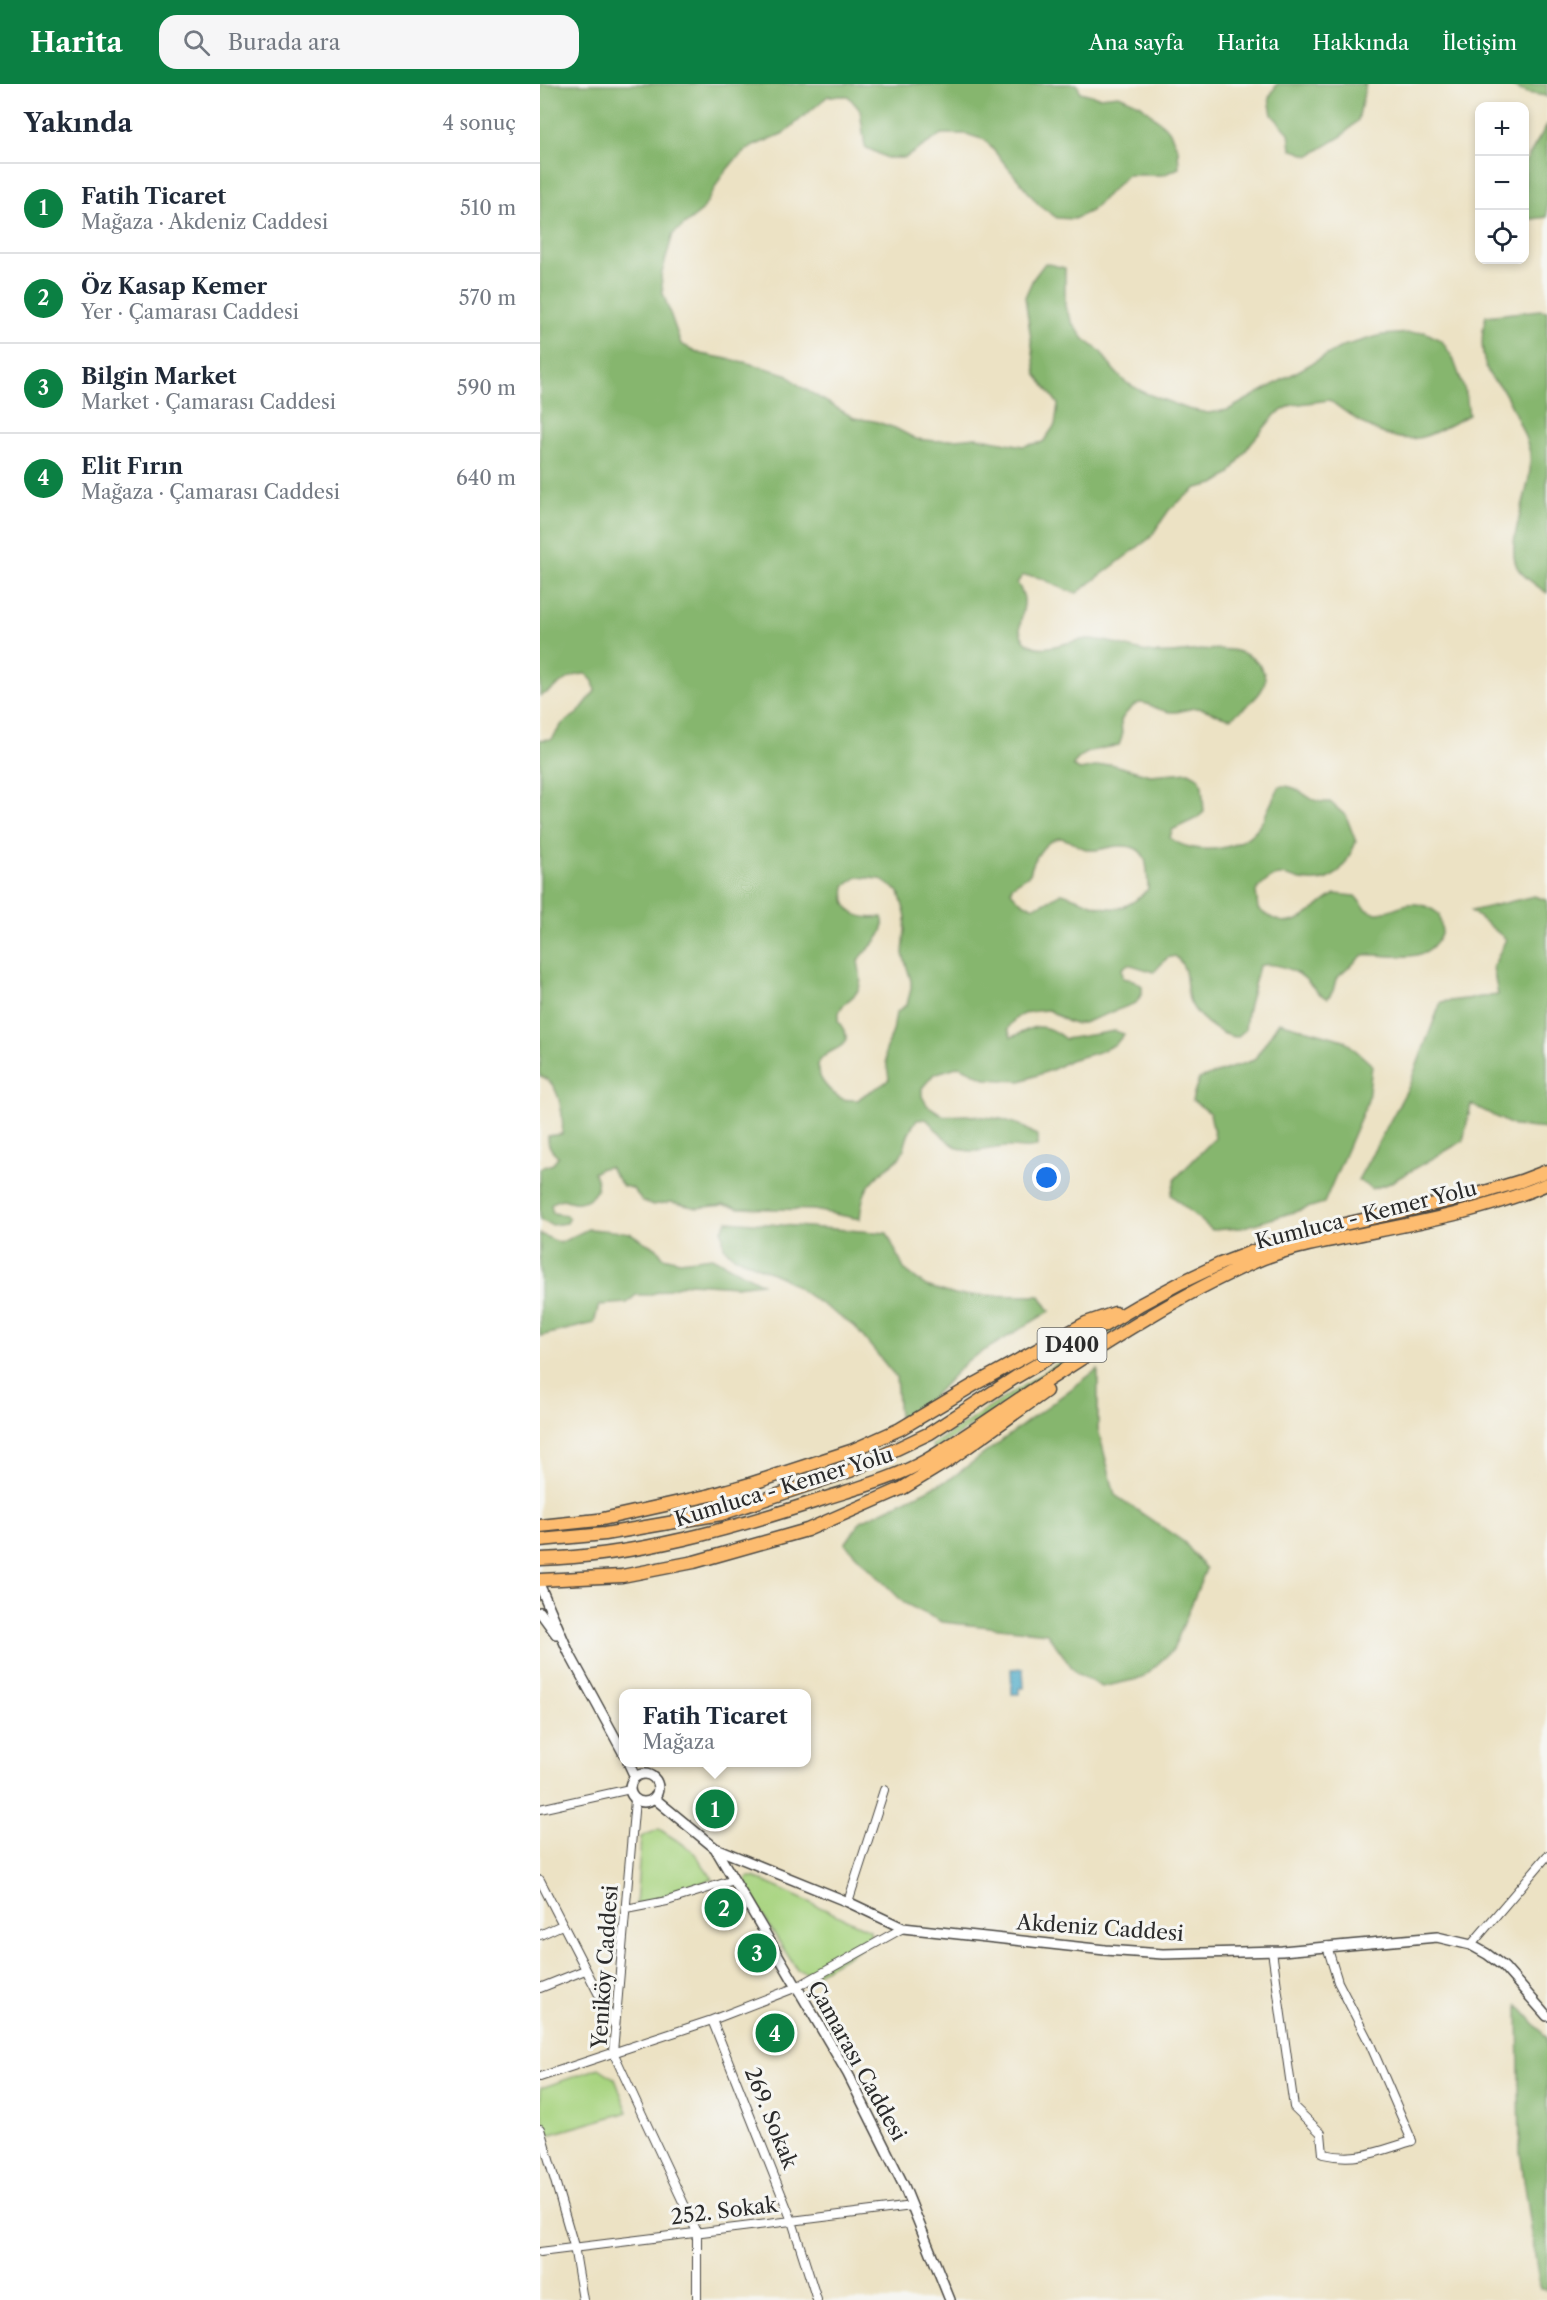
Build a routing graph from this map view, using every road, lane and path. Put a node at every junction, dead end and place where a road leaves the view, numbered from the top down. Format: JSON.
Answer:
{"nodes":[{"id":1,"x":1547,"y":1171,"type":"edge"},
{"id":2,"x":1547,"y":1184,"type":"edge"},
{"id":3,"x":1139,"y":1305,"type":"junction"},
{"id":4,"x":1097,"y":1350,"type":"junction"},
{"id":5,"x":540,"y":1526,"type":"edge"},
{"id":6,"x":540,"y":1540,"type":"edge"},
{"id":7,"x":540,"y":1559,"type":"edge"},
{"id":8,"x":540,"y":1580,"type":"edge"},
{"id":9,"x":540,"y":1586,"type":"edge"},
{"id":10,"x":540,"y":1612,"type":"edge"},
{"id":11,"x":569,"y":1653,"type":"junction"},
{"id":12,"x":619,"y":1745,"type":"edge"},
{"id":13,"x":631,"y":1767,"type":"edge"},
{"id":14,"x":636,"y":1777,"type":"junction"},
{"id":15,"x":630,"y":1789,"type":"junction"},
{"id":16,"x":884,"y":1790,"type":"dead end"},
{"id":17,"x":654,"y":1798,"type":"junction"},
{"id":18,"x":635,"y":1800,"type":"junction"},
{"id":19,"x":540,"y":1809,"type":"edge"},
{"id":20,"x":715,"y":1848,"type":"junction"},
{"id":21,"x":1547,"y":1856,"type":"edge"},
{"id":22,"x":540,"y":1880,"type":"edge"},
{"id":23,"x":734,"y":1880,"type":"junction"},
{"id":24,"x":848,"y":1902,"type":"junction"},
{"id":25,"x":626,"y":1909,"type":"junction"},
{"id":26,"x":562,"y":1925,"type":"junction"},
{"id":27,"x":903,"y":1928,"type":"junction"},
{"id":28,"x":540,"y":1935,"type":"edge"},
{"id":29,"x":1471,"y":1945,"type":"junction"},
{"id":30,"x":1327,"y":1946,"type":"junction"},
{"id":31,"x":1272,"y":1951,"type":"junction"},
{"id":32,"x":585,"y":1970,"type":"junction"},
{"id":33,"x":796,"y":1987,"type":"junction"},
{"id":34,"x":540,"y":1988,"type":"edge"},
{"id":35,"x":1547,"y":2016,"type":"edge"},
{"id":36,"x":712,"y":2020,"type":"junction"},
{"id":37,"x":617,"y":2029,"type":"junction"},
{"id":38,"x":613,"y":2052,"type":"junction"},
{"id":39,"x":540,"y":2077,"type":"edge"},
{"id":40,"x":540,"y":2129,"type":"edge"},
{"id":41,"x":912,"y":2206,"type":"junction"},
{"id":42,"x":792,"y":2221,"type":"junction"},
{"id":43,"x":697,"y":2232,"type":"junction"},
{"id":44,"x":574,"y":2246,"type":"junction"},
{"id":45,"x":540,"y":2252,"type":"edge"},
{"id":46,"x":583,"y":2300,"type":"edge"},
{"id":47,"x":697,"y":2300,"type":"edge"},
{"id":48,"x":816,"y":2300,"type":"edge"},
{"id":49,"x":950,"y":2300,"type":"edge"}],
"edges":[{"from":1,"to":3,"type":"highway","name":"Kumluca - Kemer Yolu","number":"D400"},
{"from":2,"to":4,"type":"highway","name":"Kumluca - Kemer Yolu","number":"D400"},
{"from":3,"to":5,"type":"highway","name":"Kumluca - Kemer Yolu","number":"D400"},
{"from":3,"to":6,"type":"highway","name":"Kumluca - Kemer Yolu","number":"D400"},
{"from":4,"to":7,"type":"highway","name":"Kumluca - Kemer Yolu","number":"D400"},
{"from":4,"to":8,"type":"highway"},
{"from":9,"to":11,"type":"street"},
{"from":10,"to":11,"type":"street"},
{"from":11,"to":12,"type":"street"},
{"from":13,"to":14,"type":"street"},
{"from":14,"to":15,"type":"street"},
{"from":14,"to":17,"type":"street"},
{"from":15,"to":18,"type":"street"},
{"from":15,"to":19,"type":"street"},
{"from":16,"to":24,"type":"street"},
{"from":17,"to":18,"type":"street"},
{"from":17,"to":20,"type":"street","name":"Akdeniz Caddesi"},
{"from":18,"to":25,"type":"street","name":"Yeniköy Caddesi"},
{"from":20,"to":23,"type":"street","name":"Çamarası Caddesi"},
{"from":20,"to":24,"type":"street","name":"Akdeniz Caddesi"},
{"from":21,"to":29,"type":"street"},
{"from":22,"to":26,"type":"street"},
{"from":23,"to":25,"type":"street"},
{"from":23,"to":33,"type":"street","name":"Çamarası Caddesi"},
{"from":24,"to":27,"type":"street","name":"Akdeniz Caddesi"},
{"from":25,"to":37,"type":"street","name":"Yeniköy Caddesi"},
{"from":26,"to":28,"type":"street"},
{"from":26,"to":32,"type":"street"},
{"from":27,"to":31,"type":"street","name":"Akdeniz Caddesi"},
{"from":27,"to":33,"type":"street"},
{"from":29,"to":30,"type":"street","name":"Akdeniz Caddesi"},
{"from":29,"to":35,"type":"street","name":"Akdeniz Caddesi"},
{"from":30,"to":31,"type":"street","name":"Akdeniz Caddesi"},
{"from":30,"to":31,"type":"street"},
{"from":32,"to":34,"type":"street"},
{"from":32,"to":37,"type":"street"},
{"from":33,"to":36,"type":"street"},
{"from":33,"to":41,"type":"street","name":"Çamarası Caddesi"},
{"from":36,"to":38,"type":"street"},
{"from":36,"to":42,"type":"street","name":"269. Sokak"},
{"from":37,"to":38,"type":"street","name":"Yeniköy Caddesi"},
{"from":38,"to":39,"type":"street"},
{"from":38,"to":43,"type":"street","name":"Yeniköy Caddesi"},
{"from":40,"to":44,"type":"street"},
{"from":41,"to":42,"type":"street","name":"252. Sokak"},
{"from":41,"to":49,"type":"street","name":"Çamarası Caddesi"},
{"from":42,"to":43,"type":"street","name":"252. Sokak"},
{"from":42,"to":48,"type":"street","name":"269. Sokak"},
{"from":43,"to":44,"type":"street","name":"252. Sokak"},
{"from":43,"to":47,"type":"street","name":"Yeniköy Caddesi"},
{"from":44,"to":45,"type":"street","name":"252. Sokak"},
{"from":44,"to":46,"type":"street"}]}
